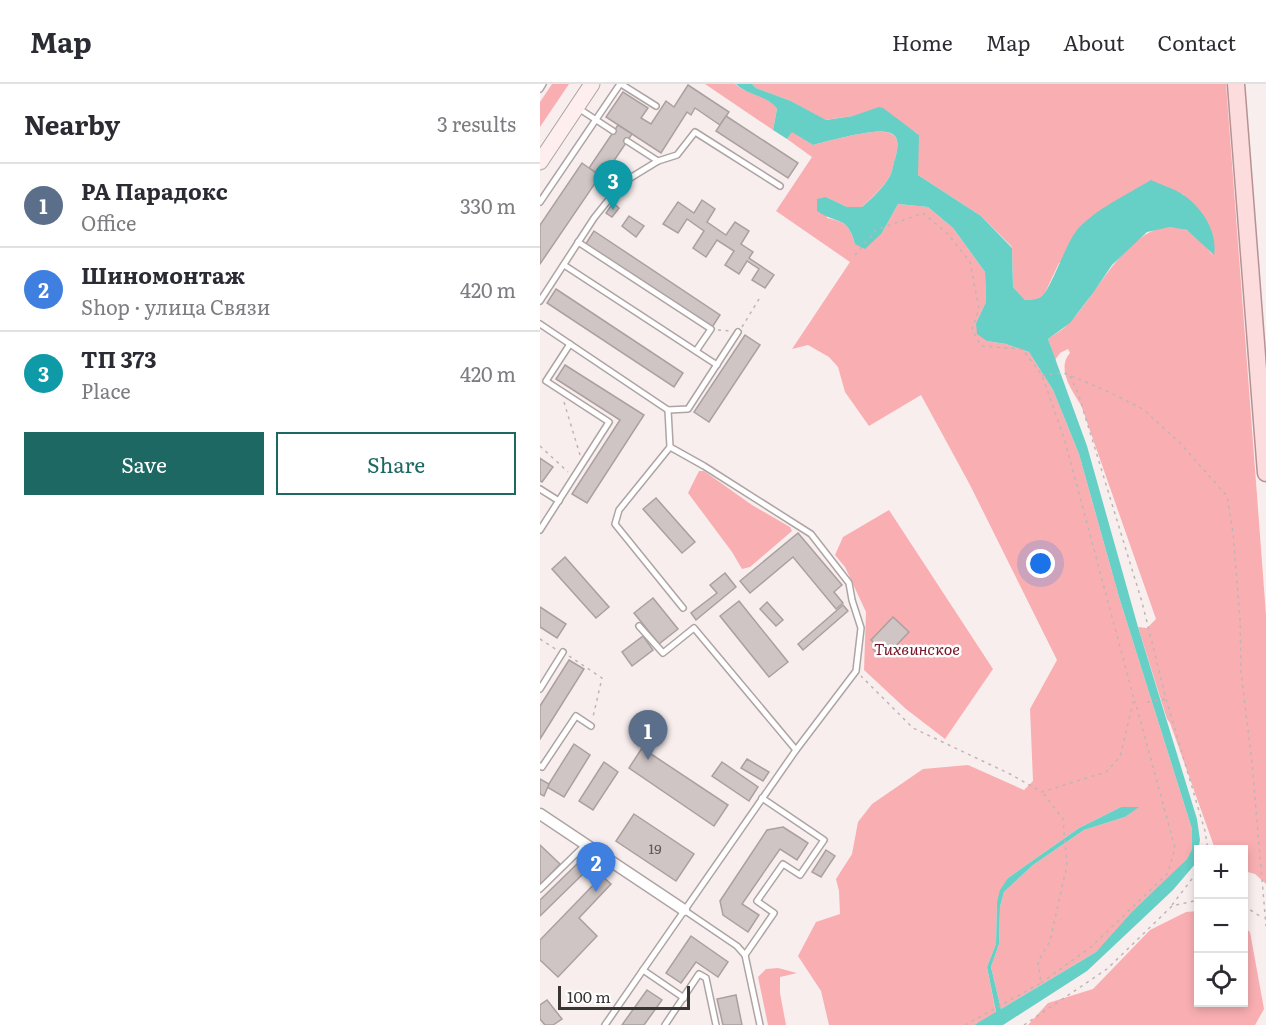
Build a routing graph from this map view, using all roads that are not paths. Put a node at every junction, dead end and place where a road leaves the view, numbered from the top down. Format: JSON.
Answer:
{"nodes":[{"id":1,"x":543,"y":84,"type":"edge"},
{"id":2,"x":592,"y":84,"type":"edge"},
{"id":3,"x":621,"y":84,"type":"edge"},
{"id":4,"x":1236,"y":84,"type":"edge"},
{"id":5,"x":540,"y":89,"type":"edge"},
{"id":6,"x":656,"y":106,"type":"dead end"},
{"id":7,"x":577,"y":107,"type":"junction"},
{"id":8,"x":596,"y":120,"type":"junction"},
{"id":9,"x":613,"y":132,"type":"dead end"},
{"id":10,"x":627,"y":141,"type":"dead end"},
{"id":11,"x":542,"y":153,"type":"edge"},
{"id":12,"x":658,"y":161,"type":"junction"},
{"id":13,"x":780,"y":186,"type":"dead end"},
{"id":14,"x":540,"y":202,"type":"edge"},
{"id":15,"x":578,"y":242,"type":"junction"},
{"id":16,"x":564,"y":265,"type":"junction"},
{"id":17,"x":540,"y":301,"type":"edge"},
{"id":18,"x":541,"y":328,"type":"edge"},
{"id":19,"x":738,"y":332,"type":"road end"},
{"id":20,"x":570,"y":344,"type":"junction"},
{"id":21,"x":696,"y":351,"type":"junction"},
{"id":22,"x":717,"y":365,"type":"junction"},
{"id":23,"x":668,"y":410,"type":"junction"},
{"id":24,"x":670,"y":447,"type":"junction"},
{"id":25,"x":1266,"y":473,"type":"edge"},
{"id":26,"x":540,"y":489,"type":"edge"},
{"id":27,"x":559,"y":501,"type":"junction"},
{"id":28,"x":542,"y":520,"type":"edge"},
{"id":29,"x":540,"y":530,"type":"edge"},
{"id":30,"x":683,"y":608,"type":"dead end"},
{"id":31,"x":639,"y":626,"type":"dead end"},
{"id":32,"x":563,"y":652,"type":"road end"},
{"id":33,"x":540,"y":689,"type":"edge"},
{"id":34,"x":591,"y":726,"type":"road end"},
{"id":35,"x":796,"y":750,"type":"junction"},
{"id":36,"x":540,"y":766,"type":"edge"},
{"id":37,"x":762,"y":798,"type":"junction"},
{"id":38,"x":540,"y":814,"type":"edge"},
{"id":39,"x":585,"y":845,"type":"junction"},
{"id":40,"x":540,"y":889,"type":"edge"},
{"id":41,"x":684,"y":910,"type":"junction"},
{"id":42,"x":745,"y":955,"type":"junction"},
{"id":43,"x":643,"y":970,"type":"junction"},
{"id":44,"x":684,"y":998,"type":"junction"},
{"id":45,"x":605,"y":1025,"type":"edge"},
{"id":46,"x":665,"y":1025,"type":"edge"},
{"id":47,"x":716,"y":1025,"type":"edge"},
{"id":48,"x":760,"y":1025,"type":"edge"}],
"edges":[{"from":1,"to":5,"type":"lane"},
{"from":2,"to":7,"type":"main road"},
{"from":3,"to":6,"type":"lane"},
{"from":3,"to":8,"type":"lane"},
{"from":4,"to":25,"type":"main road"},
{"from":7,"to":8,"type":"lane"},
{"from":7,"to":11,"type":"main road"},
{"from":8,"to":9,"type":"lane"},
{"from":8,"to":14,"type":"lane"},
{"from":10,"to":12,"type":"lane"},
{"from":12,"to":13,"type":"lane"},
{"from":12,"to":15,"type":"lane"},
{"from":15,"to":16,"type":"lane"},
{"from":15,"to":21,"type":"lane"},
{"from":16,"to":17,"type":"lane"},
{"from":16,"to":21,"type":"lane"},
{"from":18,"to":20,"type":"lane"},
{"from":19,"to":22,"type":"lane"},
{"from":20,"to":23,"type":"lane"},
{"from":20,"to":27,"type":"lane"},
{"from":21,"to":22,"type":"lane"},
{"from":22,"to":23,"type":"lane"},
{"from":23,"to":24,"type":"lane"},
{"from":24,"to":30,"type":"lane"},
{"from":24,"to":35,"type":"lane"},
{"from":26,"to":27,"type":"lane"},
{"from":27,"to":28,"type":"lane"},
{"from":28,"to":29,"type":"lane"},
{"from":31,"to":35,"type":"lane"},
{"from":32,"to":33,"type":"lane"},
{"from":34,"to":36,"type":"lane"},
{"from":35,"to":37,"type":"lane"},
{"from":37,"to":41,"type":"lane"},
{"from":37,"to":42,"type":"lane"},
{"from":38,"to":39,"type":"street"},
{"from":39,"to":40,"type":"lane"},
{"from":39,"to":41,"type":"street"},
{"from":41,"to":42,"type":"lane"},
{"from":41,"to":43,"type":"lane"},
{"from":42,"to":48,"type":"lane"},
{"from":43,"to":44,"type":"lane"},
{"from":43,"to":45,"type":"lane"},
{"from":44,"to":46,"type":"lane"},
{"from":44,"to":47,"type":"lane"}]}
